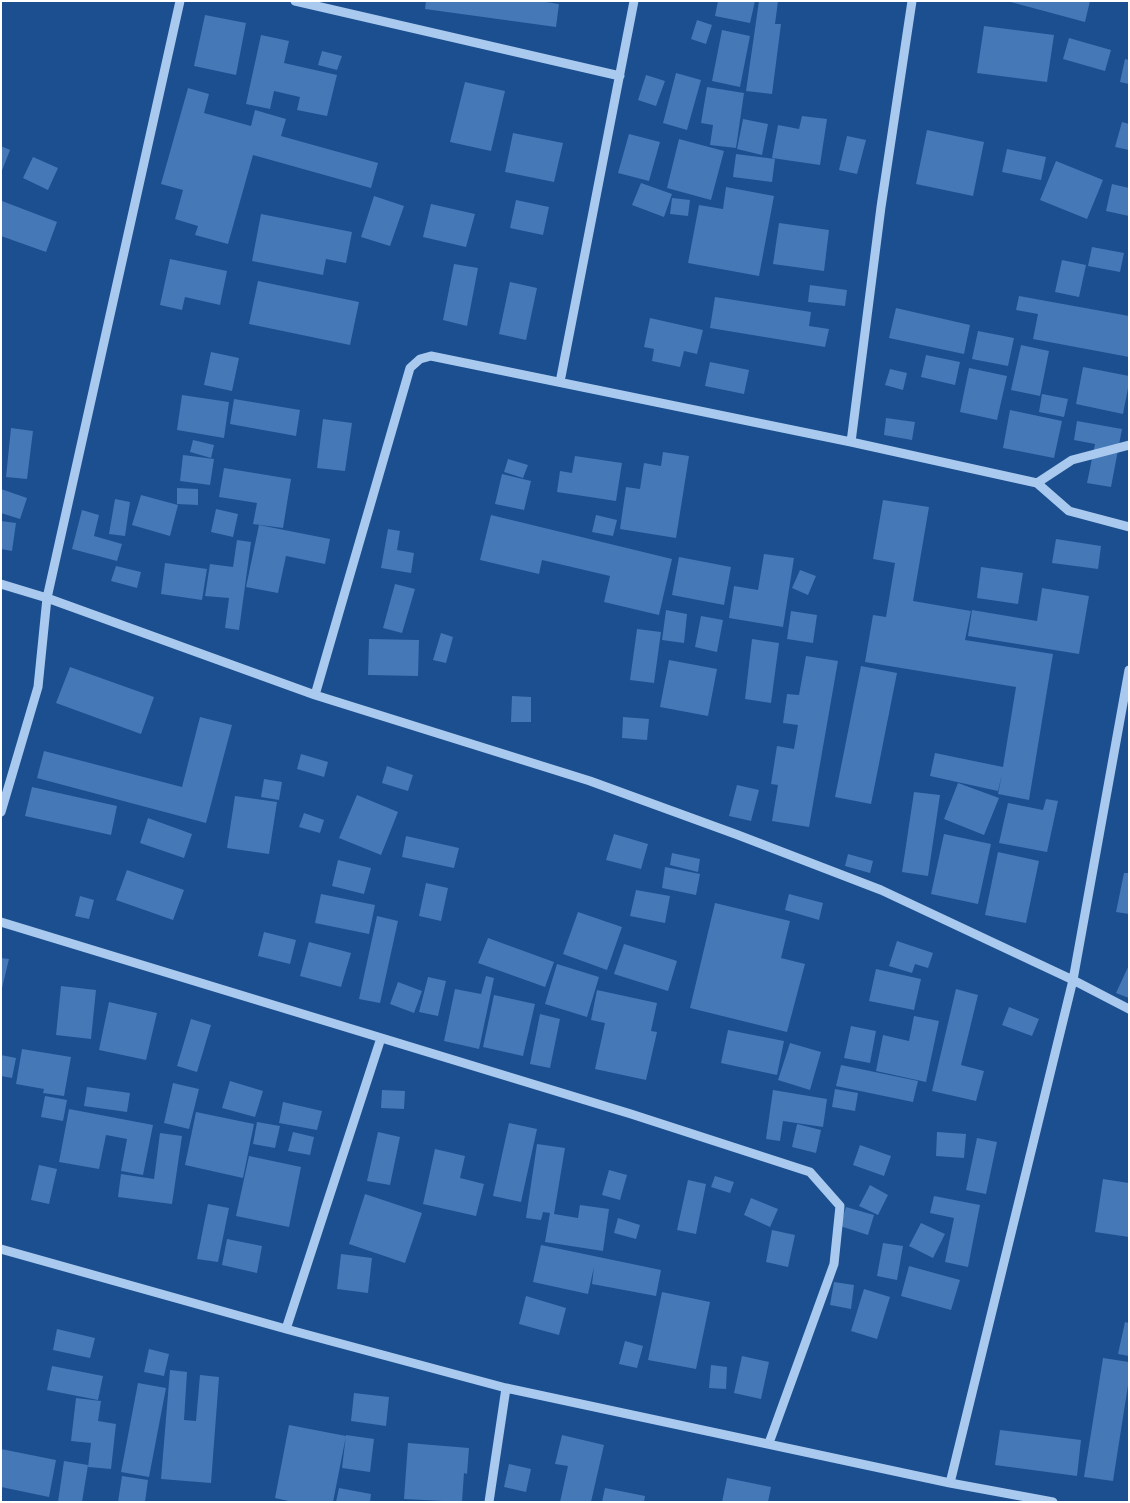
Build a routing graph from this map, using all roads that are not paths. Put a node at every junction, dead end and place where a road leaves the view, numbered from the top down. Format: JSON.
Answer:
{"nodes":[{"id":1,"x":180,"y":1,"type":"edge"},
{"id":2,"x":295,"y":1,"type":"edge"},
{"id":3,"x":634,"y":1,"type":"edge"},
{"id":4,"x":912,"y":1,"type":"edge"},
{"id":5,"x":620,"y":76,"type":"junction"},
{"id":6,"x":560,"y":382,"type":"junction"},
{"id":7,"x":851,"y":442,"type":"junction"},
{"id":8,"x":1129,"y":445,"type":"edge"},
{"id":9,"x":1037,"y":483,"type":"junction"},
{"id":10,"x":1129,"y":527,"type":"edge"},
{"id":11,"x":1,"y":584,"type":"edge"},
{"id":12,"x":47,"y":598,"type":"junction"},
{"id":13,"x":1129,"y":670,"type":"edge"},
{"id":14,"x":315,"y":695,"type":"junction"},
{"id":15,"x":1,"y":812,"type":"edge"},
{"id":16,"x":1,"y":922,"type":"edge"},
{"id":17,"x":1073,"y":980,"type":"junction"},
{"id":18,"x":1129,"y":1009,"type":"edge"},
{"id":19,"x":381,"y":1038,"type":"junction"},
{"id":20,"x":1,"y":1249,"type":"edge"},
{"id":21,"x":286,"y":1329,"type":"junction"},
{"id":22,"x":506,"y":1388,"type":"junction"},
{"id":23,"x":769,"y":1444,"type":"junction"},
{"id":24,"x":950,"y":1483,"type":"junction"},
{"id":25,"x":490,"y":1502,"type":"edge"},
{"id":26,"x":1053,"y":1502,"type":"edge"}],
"edges":[{"from":1,"to":12,"type":"street"},
{"from":2,"to":5,"type":"street"},
{"from":3,"to":5,"type":"street"},
{"from":4,"to":7,"type":"street"},
{"from":5,"to":6,"type":"street"},
{"from":6,"to":7,"type":"street"},
{"from":6,"to":14,"type":"street"},
{"from":7,"to":9,"type":"street"},
{"from":8,"to":9,"type":"street"},
{"from":9,"to":10,"type":"street"},
{"from":11,"to":12,"type":"street"},
{"from":12,"to":14,"type":"street"},
{"from":12,"to":15,"type":"street"},
{"from":13,"to":17,"type":"street"},
{"from":14,"to":17,"type":"street"},
{"from":16,"to":19,"type":"street"},
{"from":17,"to":18,"type":"street"},
{"from":17,"to":24,"type":"street"},
{"from":19,"to":21,"type":"street"},
{"from":19,"to":23,"type":"street"},
{"from":20,"to":21,"type":"street"},
{"from":21,"to":22,"type":"street"},
{"from":22,"to":23,"type":"street"},
{"from":22,"to":25,"type":"street"},
{"from":23,"to":24,"type":"street"},
{"from":24,"to":26,"type":"street"}]}
